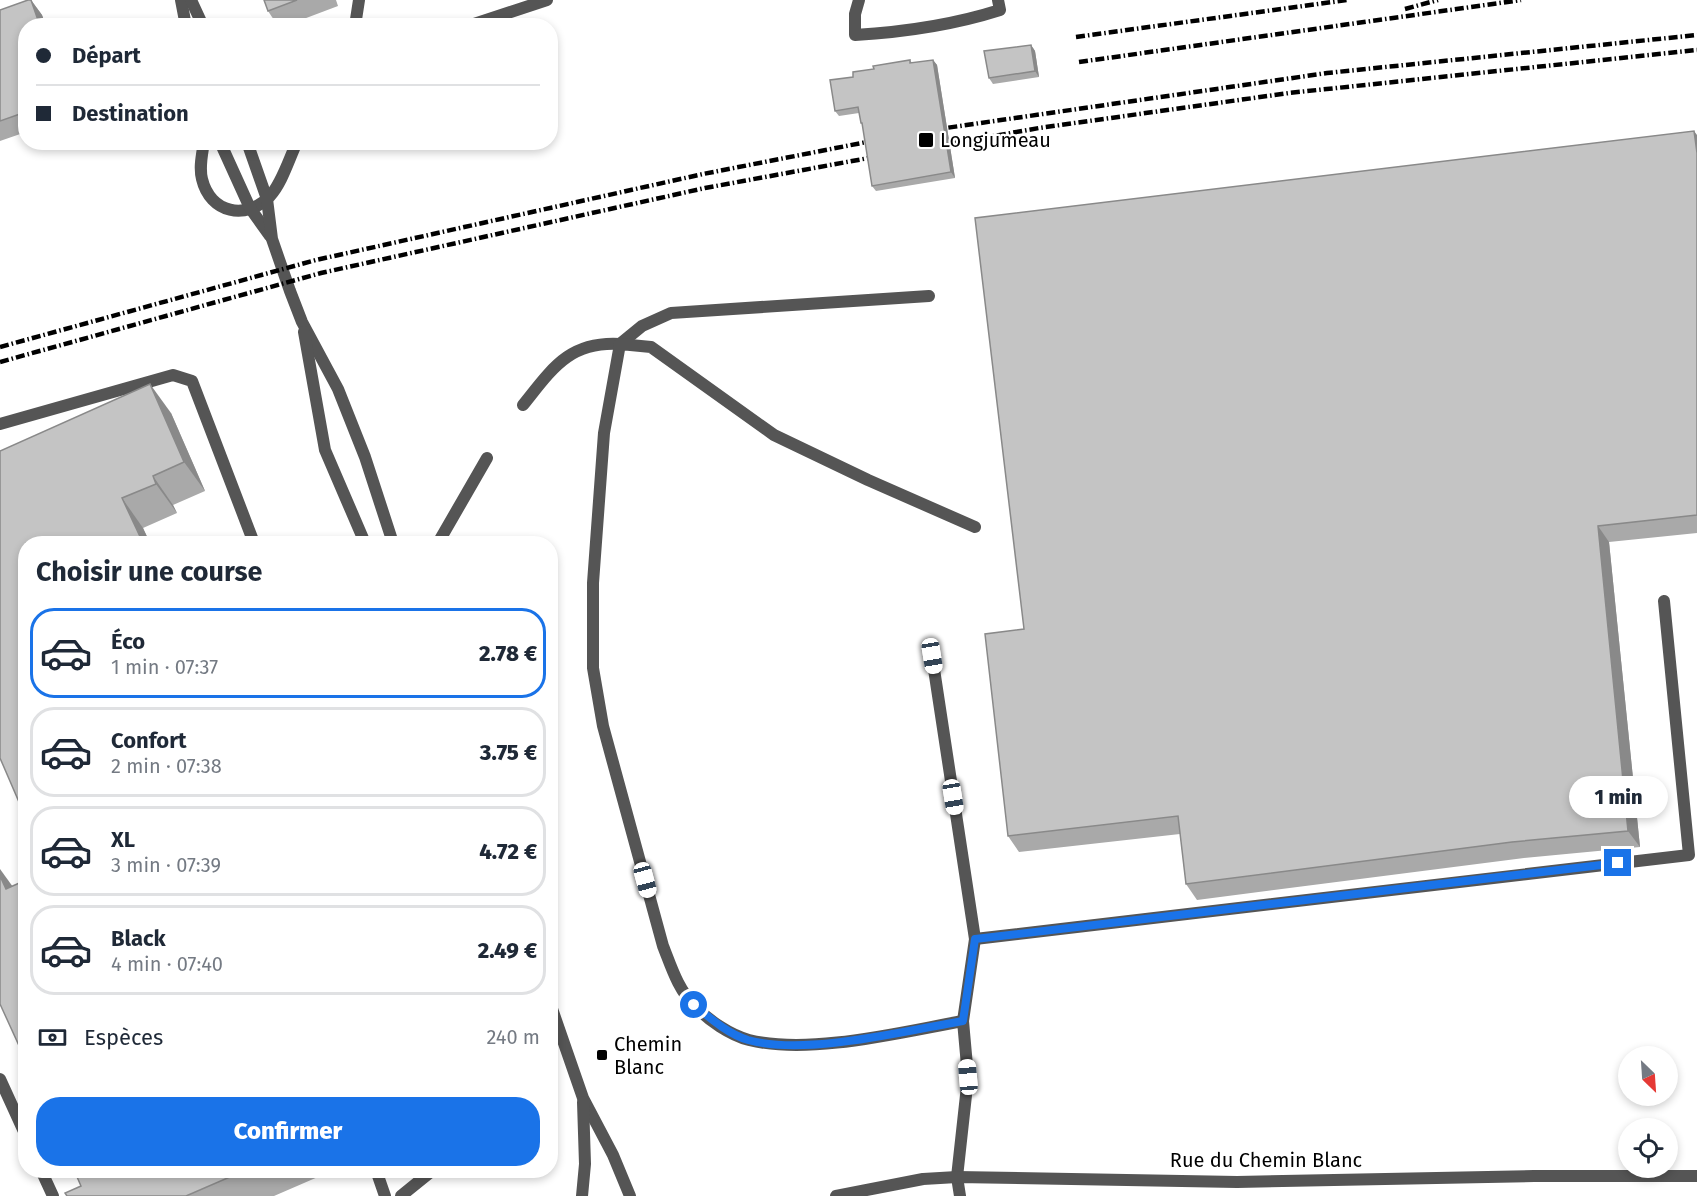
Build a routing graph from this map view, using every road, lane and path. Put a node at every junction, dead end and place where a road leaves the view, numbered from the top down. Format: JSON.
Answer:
{"nodes":[{"id":1,"x":181,"y":0,"type":"edge"},
{"id":2,"x":191,"y":0,"type":"edge"},
{"id":3,"x":360,"y":0,"type":"edge"},
{"id":4,"x":547,"y":0,"type":"edge"},
{"id":5,"x":859,"y":0,"type":"edge"},
{"id":6,"x":998,"y":0,"type":"edge"},
{"id":7,"x":184,"y":18,"type":"edge"},
{"id":8,"x":199,"y":18,"type":"edge"},
{"id":9,"x":357,"y":18,"type":"edge"},
{"id":10,"x":492,"y":18,"type":"edge"},
{"id":11,"x":203,"y":150,"type":"edge"},
{"id":12,"x":224,"y":150,"type":"edge"},
{"id":13,"x":250,"y":150,"type":"edge"},
{"id":14,"x":293,"y":150,"type":"edge"},
{"id":15,"x":267,"y":199,"type":"junction"},
{"id":16,"x":250,"y":208,"type":"junction"},
{"id":17,"x":272,"y":239,"type":"junction"},
{"id":18,"x":929,"y":296,"type":"dead end"},
{"id":19,"x":302,"y":322,"type":"junction"},
{"id":20,"x":620,"y":344,"type":"junction"},
{"id":21,"x":523,"y":405,"type":"dead end"},
{"id":22,"x":0,"y":424,"type":"edge"},
{"id":23,"x":487,"y":458,"type":"dead end"},
{"id":24,"x":975,"y":527,"type":"dead end"},
{"id":25,"x":251,"y":536,"type":"edge"},
{"id":26,"x":362,"y":536,"type":"edge"},
{"id":27,"x":391,"y":536,"type":"edge"},
{"id":28,"x":442,"y":536,"type":"edge"},
{"id":29,"x":1664,"y":601,"type":"dead end"},
{"id":30,"x":932,"y":656,"type":"dead end"},
{"id":31,"x":975,"y":939,"type":"junction"},
{"id":32,"x":963,"y":1021,"type":"junction"},
{"id":33,"x":558,"y":1026,"type":"edge"},
{"id":34,"x":0,"y":1079,"type":"edge"},
{"id":35,"x":583,"y":1098,"type":"junction"},
{"id":36,"x":18,"y":1118,"type":"edge"},
{"id":37,"x":1697,"y":1176,"type":"edge"},
{"id":38,"x":957,"y":1177,"type":"junction"},
{"id":39,"x":45,"y":1178,"type":"edge"},
{"id":40,"x":379,"y":1178,"type":"edge"},
{"id":41,"x":423,"y":1178,"type":"edge"},
{"id":42,"x":53,"y":1196,"type":"edge"},
{"id":43,"x":385,"y":1196,"type":"edge"},
{"id":44,"x":401,"y":1196,"type":"edge"},
{"id":45,"x":582,"y":1196,"type":"edge"},
{"id":46,"x":630,"y":1196,"type":"edge"},
{"id":47,"x":836,"y":1196,"type":"edge"},
{"id":48,"x":960,"y":1196,"type":"edge"}],
"edges":[{"from":1,"to":7,"type":"street"},
{"from":2,"to":8,"type":"street"},
{"from":3,"to":9,"type":"street"},
{"from":4,"to":10,"type":"street"},
{"from":5,"to":6,"type":"street"},
{"from":11,"to":16,"type":"street"},
{"from":12,"to":16,"type":"street"},
{"from":13,"to":15,"type":"street"},
{"from":14,"to":15,"type":"street"},
{"from":15,"to":16,"type":"street"},
{"from":15,"to":17,"type":"street"},
{"from":16,"to":17,"type":"street"},
{"from":17,"to":19,"type":"street"},
{"from":18,"to":20,"type":"street"},
{"from":19,"to":26,"type":"street"},
{"from":19,"to":27,"type":"street"},
{"from":20,"to":21,"type":"street"},
{"from":20,"to":24,"type":"street"},
{"from":20,"to":32,"type":"street"},
{"from":22,"to":25,"type":"street"},
{"from":23,"to":28,"type":"street"},
{"from":29,"to":31,"type":"street"},
{"from":30,"to":31,"type":"street"},
{"from":31,"to":32,"type":"street"},
{"from":32,"to":38,"type":"street"},
{"from":33,"to":35,"type":"street"},
{"from":34,"to":36,"type":"street"},
{"from":35,"to":45,"type":"street"},
{"from":35,"to":46,"type":"street"},
{"from":37,"to":38,"type":"street","name":"Rue du Chemin Blanc"},
{"from":38,"to":47,"type":"street","name":"Rue du Chemin Blanc"},
{"from":38,"to":48,"type":"street"},
{"from":39,"to":42,"type":"street"},
{"from":40,"to":43,"type":"street"},
{"from":41,"to":44,"type":"street"}]}
